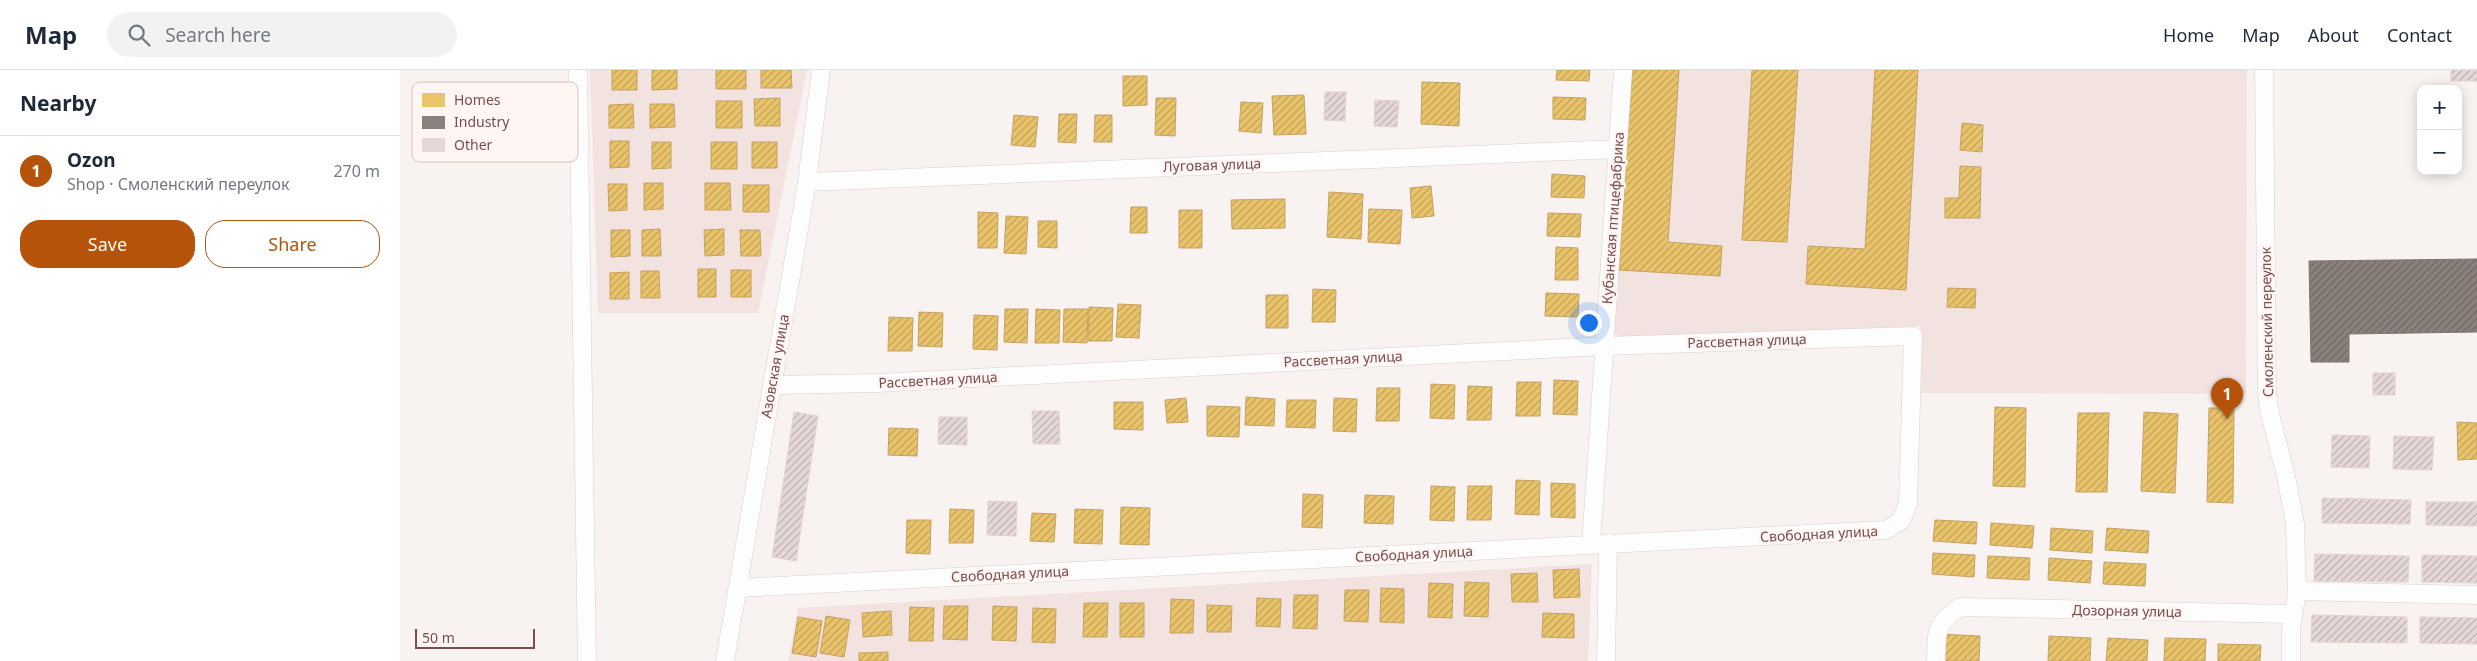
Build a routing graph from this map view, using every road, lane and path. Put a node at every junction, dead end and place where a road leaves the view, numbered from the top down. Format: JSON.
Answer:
{"nodes":[{"id":1,"x":578,"y":70,"type":"edge"},
{"id":2,"x":821,"y":70,"type":"edge"},
{"id":3,"x":1623,"y":70,"type":"edge"},
{"id":4,"x":2264,"y":70,"type":"edge"},
{"id":5,"x":1617,"y":149,"type":"junction"},
{"id":6,"x":807,"y":182,"type":"junction"},
{"id":7,"x":1914,"y":336,"type":"joint"},
{"id":8,"x":1604,"y":346,"type":"junction"},
{"id":9,"x":772,"y":385,"type":"junction"},
{"id":10,"x":1599,"y":544,"type":"junction"},
{"id":11,"x":738,"y":588,"type":"junction"},
{"id":12,"x":2297,"y":591,"type":"junction"},
{"id":13,"x":2477,"y":596,"type":"edge"},
{"id":14,"x":2293,"y":614,"type":"junction"},
{"id":15,"x":587,"y":661,"type":"edge"},
{"id":16,"x":725,"y":661,"type":"edge"},
{"id":17,"x":1606,"y":661,"type":"edge"},
{"id":18,"x":1936,"y":661,"type":"edge"},
{"id":19,"x":2291,"y":661,"type":"edge"}],
"edges":[{"from":1,"to":15,"type":"street"},
{"from":2,"to":6,"type":"street","name":"Азовская улица"},
{"from":3,"to":5,"type":"street","name":"Кубанская птицефабрика"},
{"from":4,"to":12,"type":"street","name":"Смоленский переулок"},
{"from":5,"to":6,"type":"street","name":"Луговая улица"},
{"from":5,"to":8,"type":"street","name":"Кубанская птицефабрика"},
{"from":6,"to":9,"type":"street","name":"Азовская улица"},
{"from":7,"to":8,"type":"street","name":"Рассветная улица"},
{"from":7,"to":10,"type":"street","name":"Свободная улица"},
{"from":8,"to":9,"type":"street","name":"Рассветная улица"},
{"from":8,"to":10,"type":"street","name":"Кубанская птицефабрика"},
{"from":9,"to":11,"type":"street","name":"Азовская улица"},
{"from":10,"to":11,"type":"street","name":"Свободная улица"},
{"from":10,"to":17,"type":"street","name":"Кубанская птицефабрика"},
{"from":11,"to":16,"type":"street","name":"Азовская улица"},
{"from":12,"to":13,"type":"street"},
{"from":12,"to":14,"type":"street","name":"Смоленский переулок"},
{"from":14,"to":18,"type":"street","name":"Дозорная улица"},
{"from":14,"to":19,"type":"street","name":"Смоленский переулок"}]}
